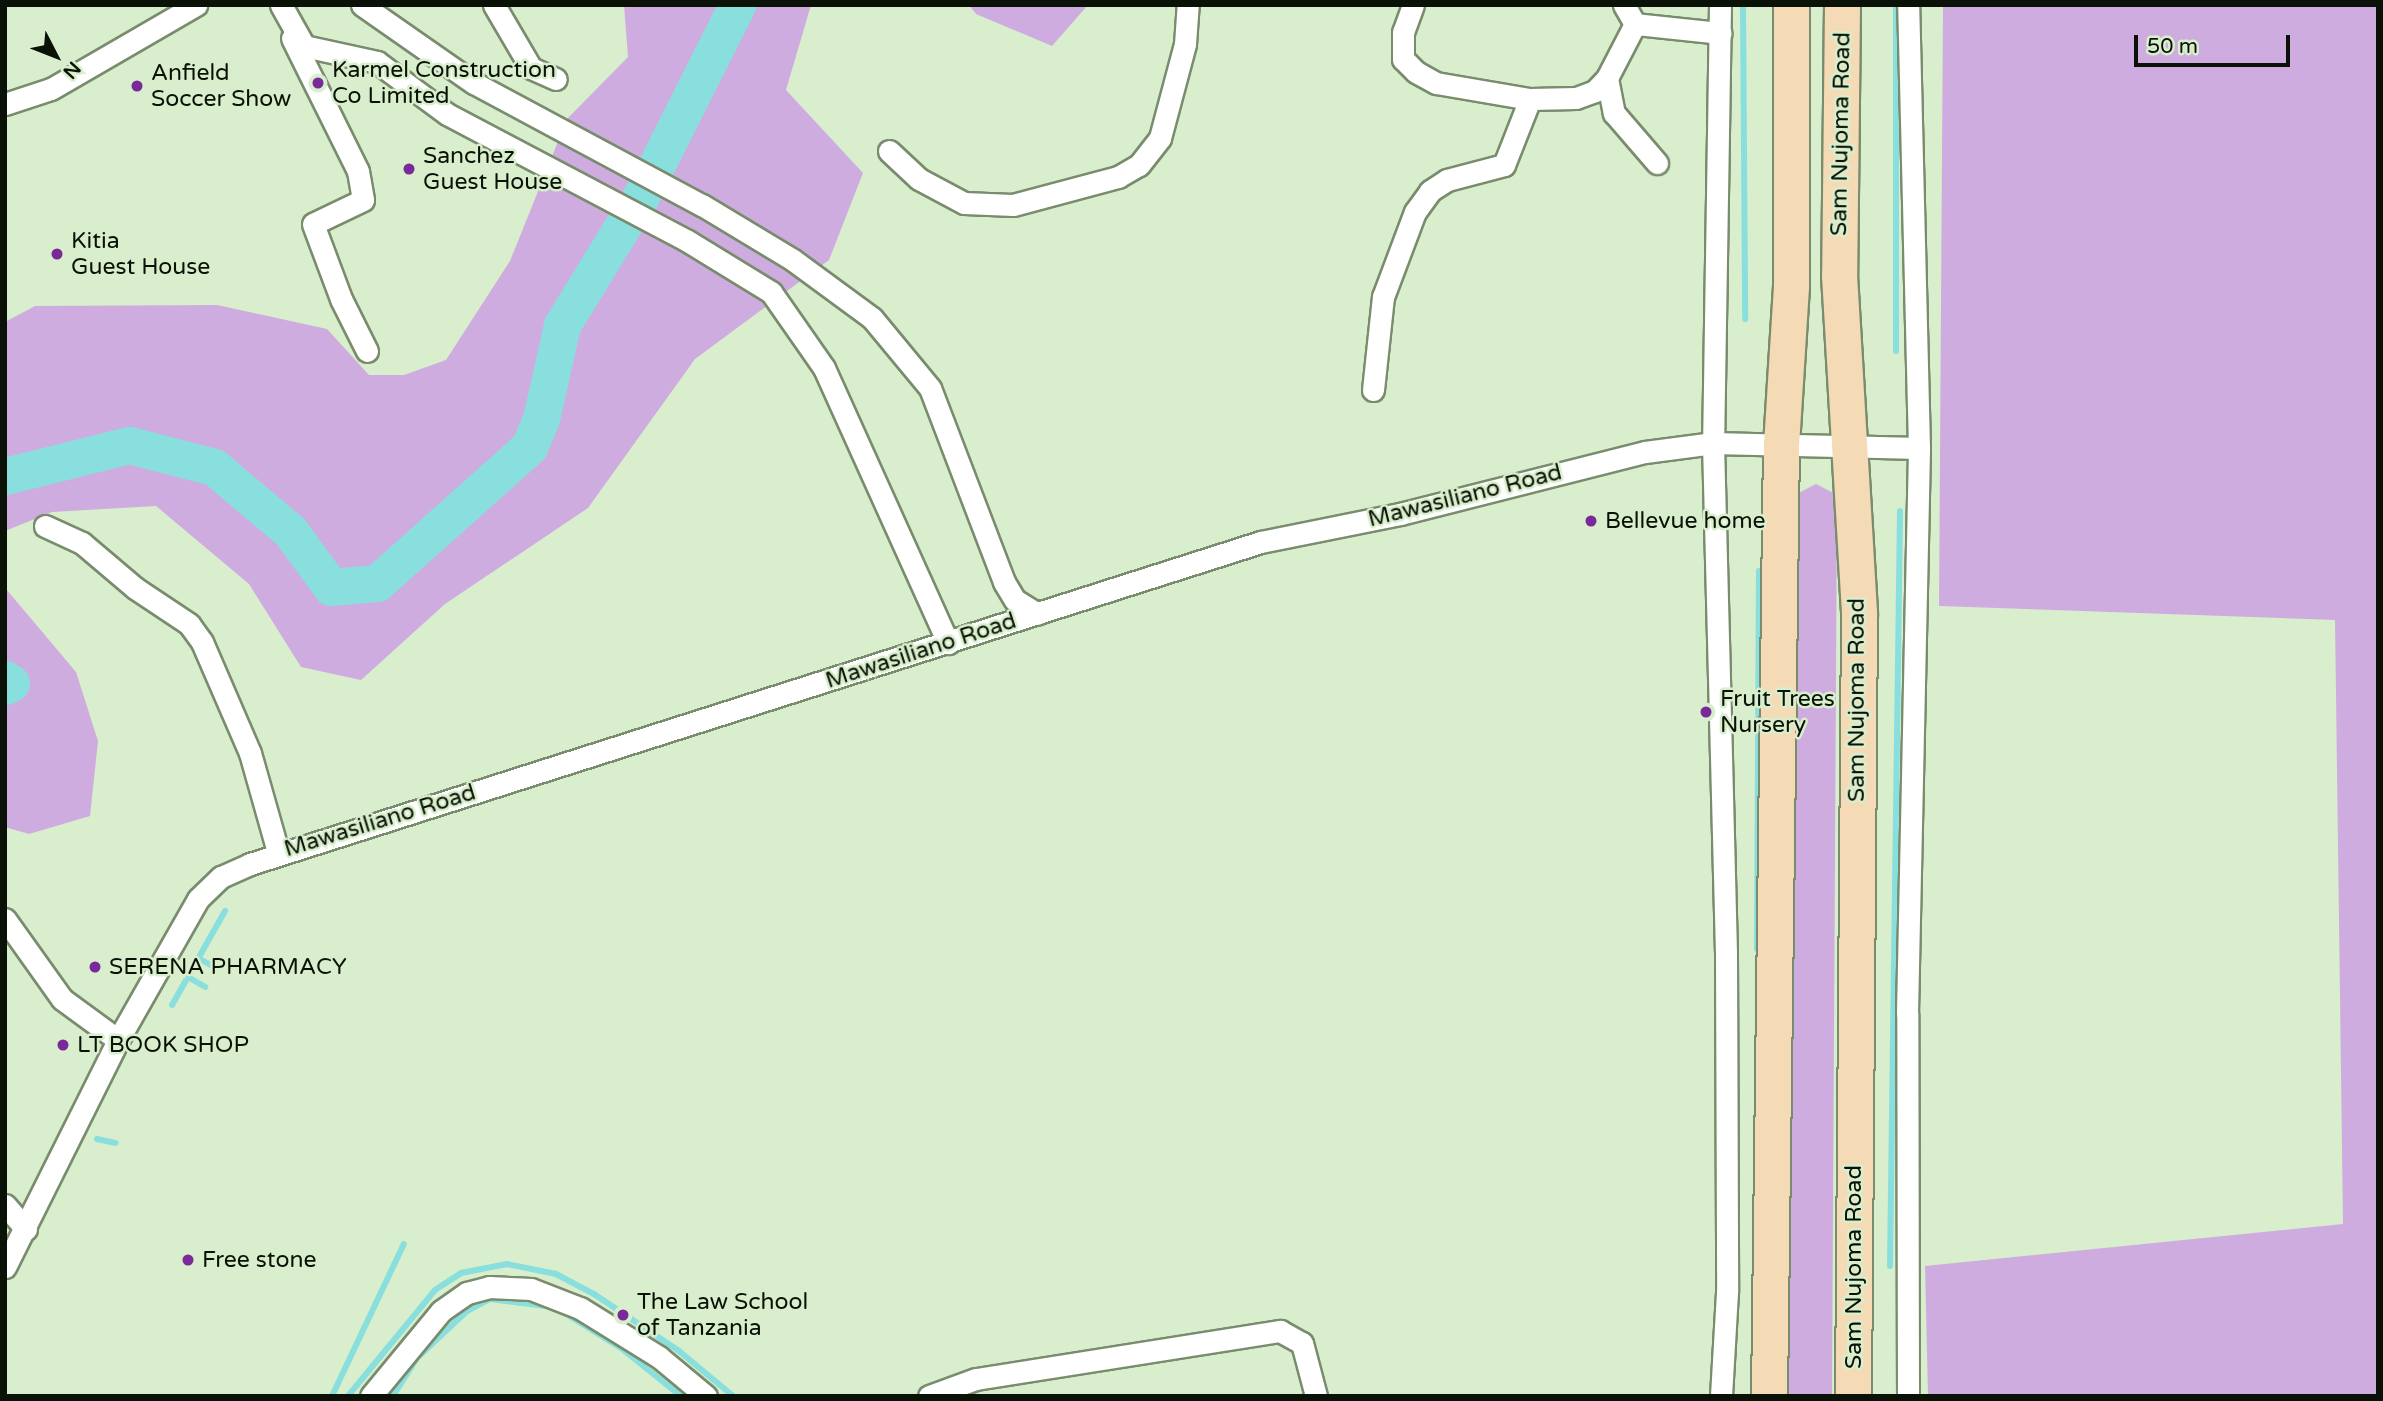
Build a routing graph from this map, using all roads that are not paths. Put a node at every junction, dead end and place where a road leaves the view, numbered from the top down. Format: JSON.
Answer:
{"nodes":[{"id":1,"x":196,"y":5,"type":"edge"},
{"id":2,"x":274,"y":5,"type":"edge"},
{"id":3,"x":281,"y":5,"type":"edge"},
{"id":4,"x":362,"y":5,"type":"edge"},
{"id":5,"x":494,"y":5,"type":"edge"},
{"id":6,"x":1188,"y":5,"type":"edge"},
{"id":7,"x":1413,"y":5,"type":"edge"},
{"id":8,"x":1623,"y":5,"type":"edge"},
{"id":9,"x":1720,"y":5,"type":"edge"},
{"id":10,"x":1791,"y":5,"type":"edge"},
{"id":11,"x":1842,"y":5,"type":"edge"},
{"id":12,"x":1908,"y":5,"type":"edge"},
{"id":13,"x":1635,"y":24,"type":"junction"},
{"id":14,"x":1721,"y":33,"type":"junction"},
{"id":15,"x":1607,"y":78,"type":"junction"},
{"id":16,"x":556,"y":79,"type":"dead end"},
{"id":17,"x":1530,"y":99,"type":"junction"},
{"id":18,"x":5,"y":104,"type":"edge"},
{"id":19,"x":889,"y":151,"type":"dead end"},
{"id":20,"x":1657,"y":163,"type":"dead end"},
{"id":21,"x":367,"y":351,"type":"dead end"},
{"id":22,"x":1373,"y":390,"type":"dead end"},
{"id":23,"x":1713,"y":443,"type":"junction"},
{"id":24,"x":1781,"y":445,"type":"junction"},
{"id":25,"x":1850,"y":448,"type":"junction"},
{"id":26,"x":1919,"y":448,"type":"junction"},
{"id":27,"x":45,"y":526,"type":"dead end"},
{"id":28,"x":1037,"y":614,"type":"junction"},
{"id":29,"x":948,"y":643,"type":"junction"},
{"id":30,"x":278,"y":852,"type":"junction"},
{"id":31,"x":5,"y":919,"type":"edge"},
{"id":32,"x":118,"y":1040,"type":"junction"},
{"id":33,"x":5,"y":1205,"type":"edge"},
{"id":34,"x":26,"y":1228,"type":"junction"},
{"id":35,"x":5,"y":1267,"type":"edge"},
{"id":36,"x":371,"y":1396,"type":"edge"},
{"id":37,"x":706,"y":1396,"type":"edge"},
{"id":38,"x":929,"y":1396,"type":"edge"},
{"id":39,"x":1316,"y":1396,"type":"edge"},
{"id":40,"x":1721,"y":1396,"type":"edge"},
{"id":41,"x":1769,"y":1396,"type":"edge"},
{"id":42,"x":1853,"y":1396,"type":"edge"},
{"id":43,"x":1908,"y":1396,"type":"edge"}],
"edges":[{"from":1,"to":18,"type":"street"},
{"from":2,"to":21,"type":"street"},
{"from":3,"to":29,"type":"street"},
{"from":4,"to":28,"type":"street"},
{"from":5,"to":16,"type":"street"},
{"from":6,"to":19,"type":"street"},
{"from":7,"to":17,"type":"street"},
{"from":8,"to":13,"type":"street"},
{"from":9,"to":14,"type":"street"},
{"from":10,"to":24,"type":"main road"},
{"from":11,"to":25,"type":"main road","name":"Sam Nujoma Road"},
{"from":12,"to":26,"type":"street"},
{"from":13,"to":14,"type":"street"},
{"from":13,"to":15,"type":"street"},
{"from":14,"to":23,"type":"street"},
{"from":15,"to":17,"type":"street"},
{"from":15,"to":20,"type":"street"},
{"from":17,"to":22,"type":"street"},
{"from":23,"to":24,"type":"street","name":"Mawasiliano Road"},
{"from":23,"to":28,"type":"street","name":"Mawasiliano Road"},
{"from":23,"to":40,"type":"street"},
{"from":24,"to":25,"type":"street","name":"Mawasiliano Road"},
{"from":24,"to":41,"type":"main road"},
{"from":25,"to":26,"type":"street","name":"Mawasiliano Road"},
{"from":25,"to":42,"type":"main road","name":"Sam Nujoma Road"},
{"from":26,"to":43,"type":"street"},
{"from":27,"to":30,"type":"street"},
{"from":28,"to":29,"type":"street","name":"Mawasiliano Road"},
{"from":29,"to":30,"type":"street","name":"Mawasiliano Road"},
{"from":30,"to":32,"type":"street","name":"Mawasiliano Road"},
{"from":31,"to":32,"type":"street"},
{"from":32,"to":34,"type":"street","name":"Mawasiliano Road"},
{"from":33,"to":34,"type":"street"},
{"from":34,"to":35,"type":"street","name":"Mawasiliano Road"},
{"from":36,"to":37,"type":"street"},
{"from":38,"to":39,"type":"street"}]}
